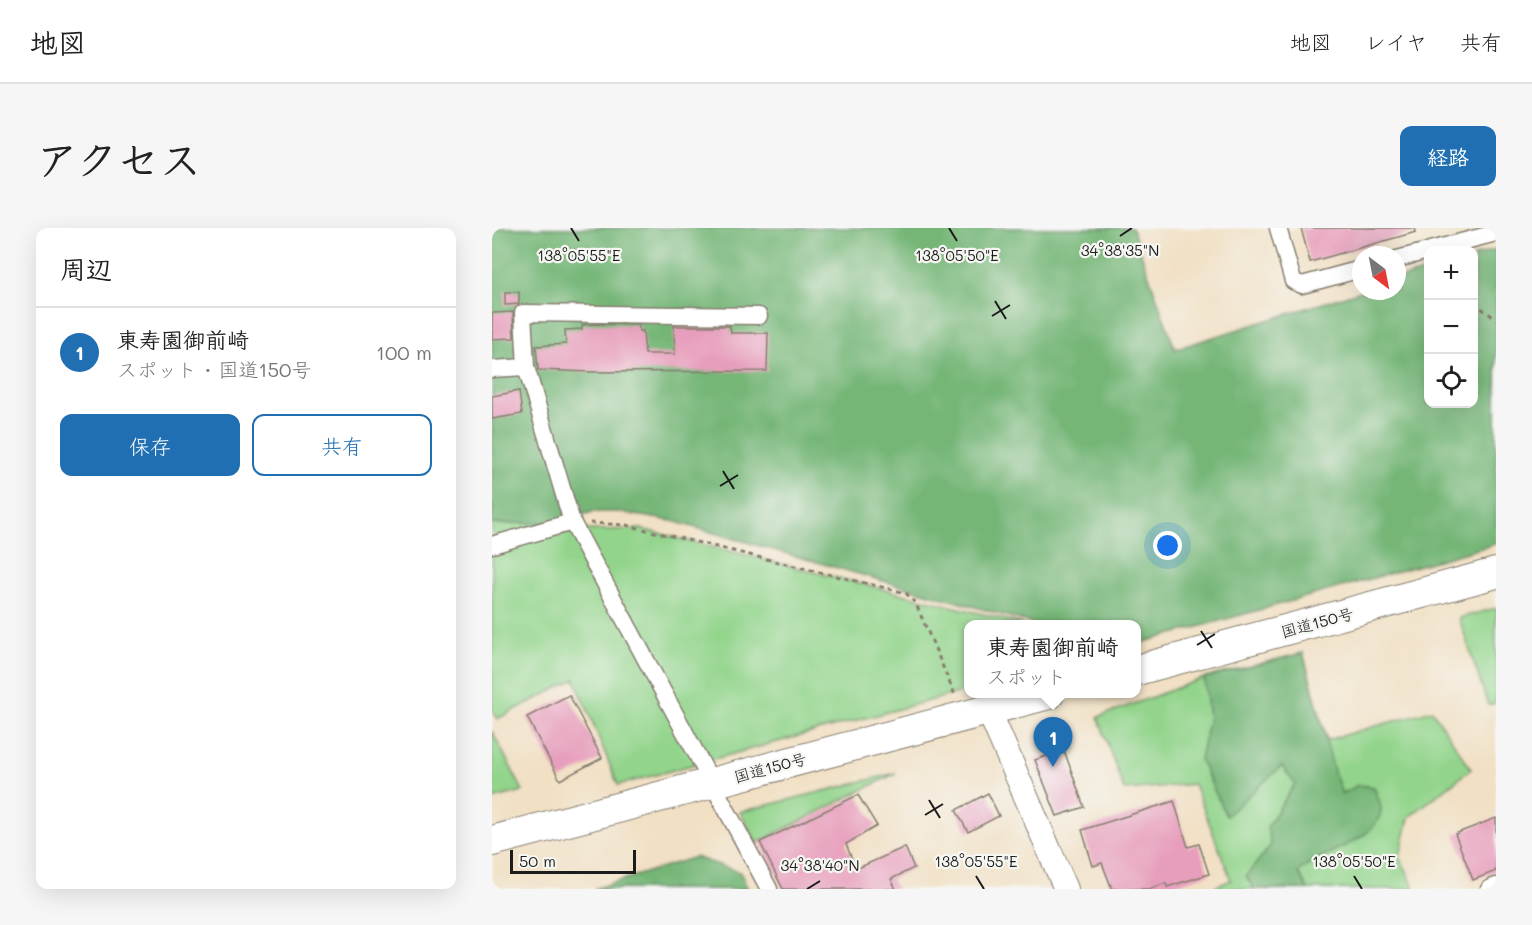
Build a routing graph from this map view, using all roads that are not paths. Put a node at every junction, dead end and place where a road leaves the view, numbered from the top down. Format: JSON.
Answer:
{"nodes":[{"id":1,"x":1278,"y":228,"type":"edge"},
{"id":2,"x":1496,"y":233,"type":"edge"},
{"id":3,"x":1448,"y":246,"type":"edge"},
{"id":4,"x":1424,"y":252,"type":"edge"},
{"id":5,"x":1406,"y":257,"type":"edge"},
{"id":6,"x":1352,"y":271,"type":"edge"},
{"id":7,"x":759,"y":316,"type":"dead end"},
{"id":8,"x":526,"y":367,"type":"junction"},
{"id":9,"x":492,"y":369,"type":"edge"},
{"id":10,"x":572,"y":522,"type":"junction"},
{"id":11,"x":492,"y":545,"type":"edge"},
{"id":12,"x":1496,"y":573,"type":"edge"},
{"id":13,"x":1141,"y":669,"type":"edge"},
{"id":14,"x":1031,"y":698,"type":"edge"},
{"id":15,"x":976,"y":713,"type":"junction"},
{"id":16,"x":712,"y":782,"type":"junction"},
{"id":17,"x":492,"y":841,"type":"edge"},
{"id":18,"x":1496,"y":886,"type":"edge"},
{"id":19,"x":769,"y":889,"type":"edge"},
{"id":20,"x":1066,"y":889,"type":"edge"},
{"id":21,"x":1489,"y":889,"type":"edge"}],
"edges":[{"from":1,"to":6,"type":"street"},
{"from":2,"to":3,"type":"street"},
{"from":4,"to":5,"type":"street"},
{"from":7,"to":8,"type":"street"},
{"from":8,"to":9,"type":"street"},
{"from":8,"to":10,"type":"street"},
{"from":10,"to":11,"type":"street"},
{"from":10,"to":16,"type":"street"},
{"from":12,"to":13,"type":"highway","name":"国道150号"},
{"from":14,"to":15,"type":"highway","name":"国道150号"},
{"from":15,"to":16,"type":"highway","name":"国道150号"},
{"from":15,"to":20,"type":"street"},
{"from":16,"to":17,"type":"highway","name":"国道150号"},
{"from":16,"to":19,"type":"street"},
{"from":18,"to":21,"type":"street"}]}
